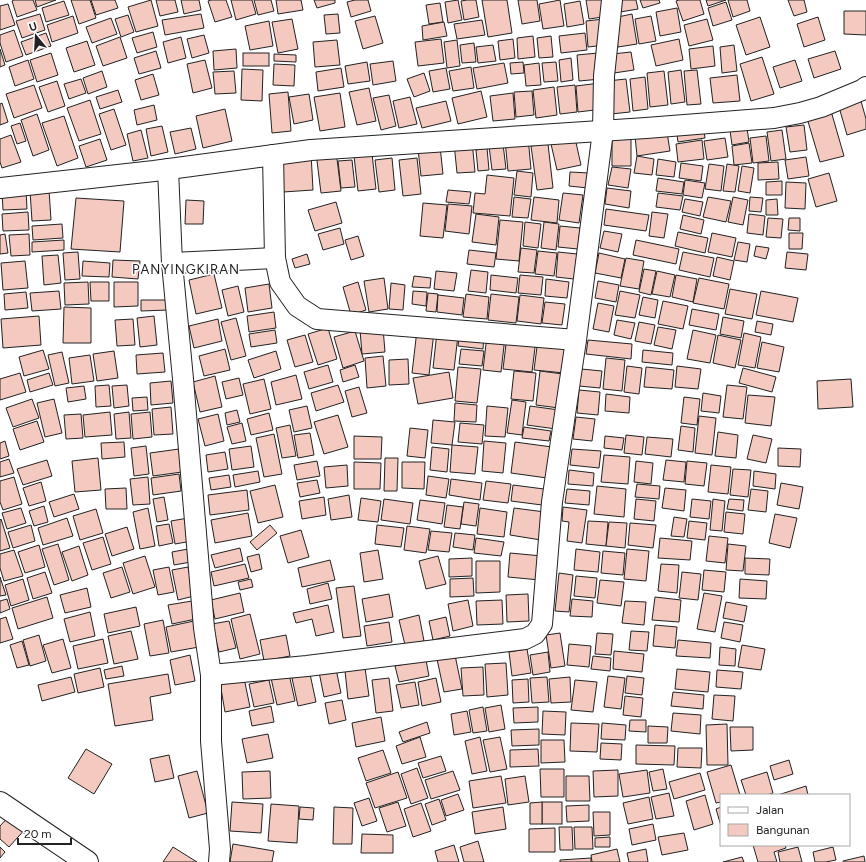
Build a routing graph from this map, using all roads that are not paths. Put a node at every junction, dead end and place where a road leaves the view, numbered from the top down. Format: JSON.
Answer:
{"nodes":[{"id":1,"x":612,"y":0,"type":"edge"},
{"id":2,"x":866,"y":87,"type":"edge"},
{"id":3,"x":603,"y":131,"type":"junction"},
{"id":4,"x":272,"y":155,"type":"junction"},
{"id":5,"x":168,"y":169,"type":"junction"},
{"id":6,"x":0,"y":188,"type":"edge"},
{"id":7,"x":275,"y":258,"type":"junction"},
{"id":8,"x":172,"y":263,"type":"junction"},
{"id":9,"x":576,"y":340,"type":"junction"},
{"id":10,"x":210,"y":676,"type":"junction"},
{"id":11,"x":0,"y":802,"type":"edge"},
{"id":12,"x":87,"y":862,"type":"edge"},
{"id":13,"x":219,"y":862,"type":"edge"}],
"edges":[{"from":1,"to":3,"type":"street"},
{"from":2,"to":3,"type":"street"},
{"from":3,"to":4,"type":"street"},
{"from":3,"to":9,"type":"street"},
{"from":4,"to":5,"type":"street"},
{"from":4,"to":7,"type":"street"},
{"from":5,"to":6,"type":"street"},
{"from":5,"to":8,"type":"street"},
{"from":7,"to":8,"type":"street"},
{"from":7,"to":9,"type":"street"},
{"from":8,"to":10,"type":"street"},
{"from":9,"to":10,"type":"street"},
{"from":10,"to":13,"type":"street"},
{"from":11,"to":12,"type":"main road"}]}
